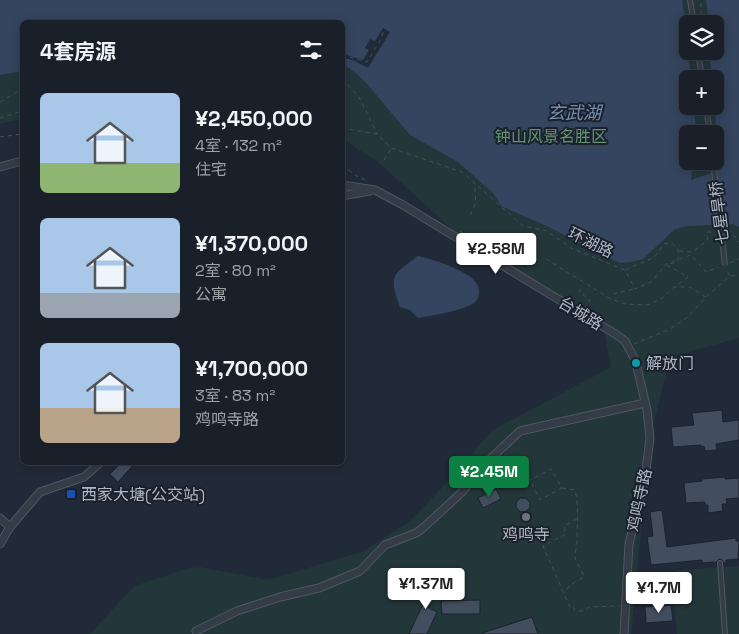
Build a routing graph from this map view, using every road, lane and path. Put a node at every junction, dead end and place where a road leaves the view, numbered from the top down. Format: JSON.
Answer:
{"nodes":[{"id":1,"x":690,"y":0,"type":"edge"},
{"id":2,"x":701,"y":0,"type":"edge"},
{"id":3,"x":692,"y":15,"type":"edge"},
{"id":4,"x":701,"y":15,"type":"edge"},
{"id":5,"x":384,"y":30,"type":"dead end"},
{"id":6,"x":345,"y":56,"type":"edge"},
{"id":7,"x":345,"y":82,"type":"edge"},
{"id":8,"x":20,"y":90,"type":"edge"},
{"id":9,"x":0,"y":102,"type":"edge"},
{"id":10,"x":20,"y":112,"type":"edge"},
{"id":11,"x":0,"y":118,"type":"edge"},
{"id":12,"x":345,"y":129,"type":"edge"},
{"id":13,"x":20,"y":134,"type":"edge"},
{"id":14,"x":377,"y":134,"type":"junction"},
{"id":15,"x":0,"y":137,"type":"edge"},
{"id":16,"x":391,"y":148,"type":"junction"},
{"id":17,"x":384,"y":160,"type":"dead end"},
{"id":18,"x":20,"y":162,"type":"edge"},
{"id":19,"x":0,"y":167,"type":"edge"},
{"id":20,"x":714,"y":170,"type":"edge"},
{"id":21,"x":474,"y":181,"type":"junction"},
{"id":22,"x":345,"y":185,"type":"edge"},
{"id":23,"x":375,"y":190,"type":"junction"},
{"id":24,"x":345,"y":195,"type":"edge"},
{"id":25,"x":470,"y":215,"type":"dead end"},
{"id":26,"x":725,"y":232,"type":"dead end"},
{"id":27,"x":719,"y":233,"type":"dead end"},
{"id":28,"x":739,"y":242,"type":"edge"},
{"id":29,"x":678,"y":250,"type":"junction"},
{"id":30,"x":739,"y":258,"type":"edge"},
{"id":31,"x":546,"y":259,"type":"dead end"},
{"id":32,"x":678,"y":260,"type":"junction"},
{"id":33,"x":666,"y":264,"type":"junction"},
{"id":34,"x":725,"y":265,"type":"joint"},
{"id":35,"x":625,"y":270,"type":"junction"},
{"id":36,"x":739,"y":275,"type":"edge"},
{"id":37,"x":730,"y":276,"type":"junction"},
{"id":38,"x":674,"y":287,"type":"junction"},
{"id":39,"x":581,"y":289,"type":"dead end"},
{"id":40,"x":635,"y":289,"type":"junction"},
{"id":41,"x":613,"y":294,"type":"dead end"},
{"id":42,"x":706,"y":297,"type":"junction"},
{"id":43,"x":585,"y":307,"type":"dead end"},
{"id":44,"x":632,"y":345,"type":"junction"},
{"id":45,"x":645,"y":403,"type":"junction"},
{"id":46,"x":98,"y":465,"type":"edge"},
{"id":47,"x":518,"y":479,"type":"dead end"},
{"id":48,"x":530,"y":480,"type":"junction"},
{"id":49,"x":562,"y":488,"type":"junction"},
{"id":50,"x":0,"y":518,"type":"edge"},
{"id":51,"x":577,"y":519,"type":"junction"},
{"id":52,"x":10,"y":527,"type":"junction"},
{"id":53,"x":0,"y":544,"type":"edge"},
{"id":54,"x":720,"y":563,"type":"dead end"},
{"id":55,"x":564,"y":594,"type":"junction"},
{"id":56,"x":627,"y":609,"type":"junction"},
{"id":57,"x":196,"y":630,"type":"dead end"},
{"id":58,"x":624,"y":634,"type":"edge"},
{"id":59,"x":725,"y":634,"type":"edge"}],
"edges":[{"from":1,"to":3,"type":"lane"},
{"from":2,"to":4,"type":"path"},
{"from":5,"to":6,"type":"path"},
{"from":7,"to":14,"type":"path","name":"环湖路"},
{"from":8,"to":9,"type":"path"},
{"from":10,"to":11,"type":"path"},
{"from":12,"to":14,"type":"path"},
{"from":13,"to":15,"type":"path"},
{"from":14,"to":16,"type":"path","name":"环湖路"},
{"from":16,"to":17,"type":"path"},
{"from":16,"to":21,"type":"path","name":"环湖路"},
{"from":18,"to":19,"type":"street"},
{"from":20,"to":34,"type":"lane","name":"七星旱桥","bridge":true},
{"from":21,"to":25,"type":"path"},
{"from":21,"to":35,"type":"path","name":"环湖路"},
{"from":22,"to":23,"type":"street","name":"台城路"},
{"from":23,"to":24,"type":"street"},
{"from":23,"to":44,"type":"street","name":"台城路"},
{"from":26,"to":28,"type":"path"},
{"from":27,"to":29,"type":"path"},
{"from":29,"to":32,"type":"path"},
{"from":29,"to":35,"type":"path"},
{"from":30,"to":32,"type":"path"},
{"from":31,"to":38,"type":"path"},
{"from":32,"to":33,"type":"path"},
{"from":33,"to":38,"type":"path"},
{"from":33,"to":40,"type":"path"},
{"from":34,"to":37,"type":"path"},
{"from":35,"to":40,"type":"path","name":"环湖路"},
{"from":36,"to":37,"type":"path"},
{"from":37,"to":42,"type":"path"},
{"from":38,"to":42,"type":"path"},
{"from":39,"to":43,"type":"path"},
{"from":40,"to":41,"type":"path"},
{"from":42,"to":44,"type":"path"},
{"from":44,"to":45,"type":"street","name":"鸡鸣寺路"},
{"from":45,"to":56,"type":"street","name":"鸡鸣寺路"},
{"from":45,"to":57,"type":"street"},
{"from":46,"to":52,"type":"street"},
{"from":47,"to":48,"type":"path"},
{"from":48,"to":49,"type":"path"},
{"from":48,"to":49,"type":"path"},
{"from":49,"to":51,"type":"path"},
{"from":50,"to":52,"type":"street"},
{"from":51,"to":55,"type":"path"},
{"from":51,"to":55,"type":"path"},
{"from":52,"to":53,"type":"street"},
{"from":54,"to":59,"type":"lane"},
{"from":55,"to":56,"type":"path"},
{"from":56,"to":58,"type":"street","name":"鸡鸣寺路"}]}
